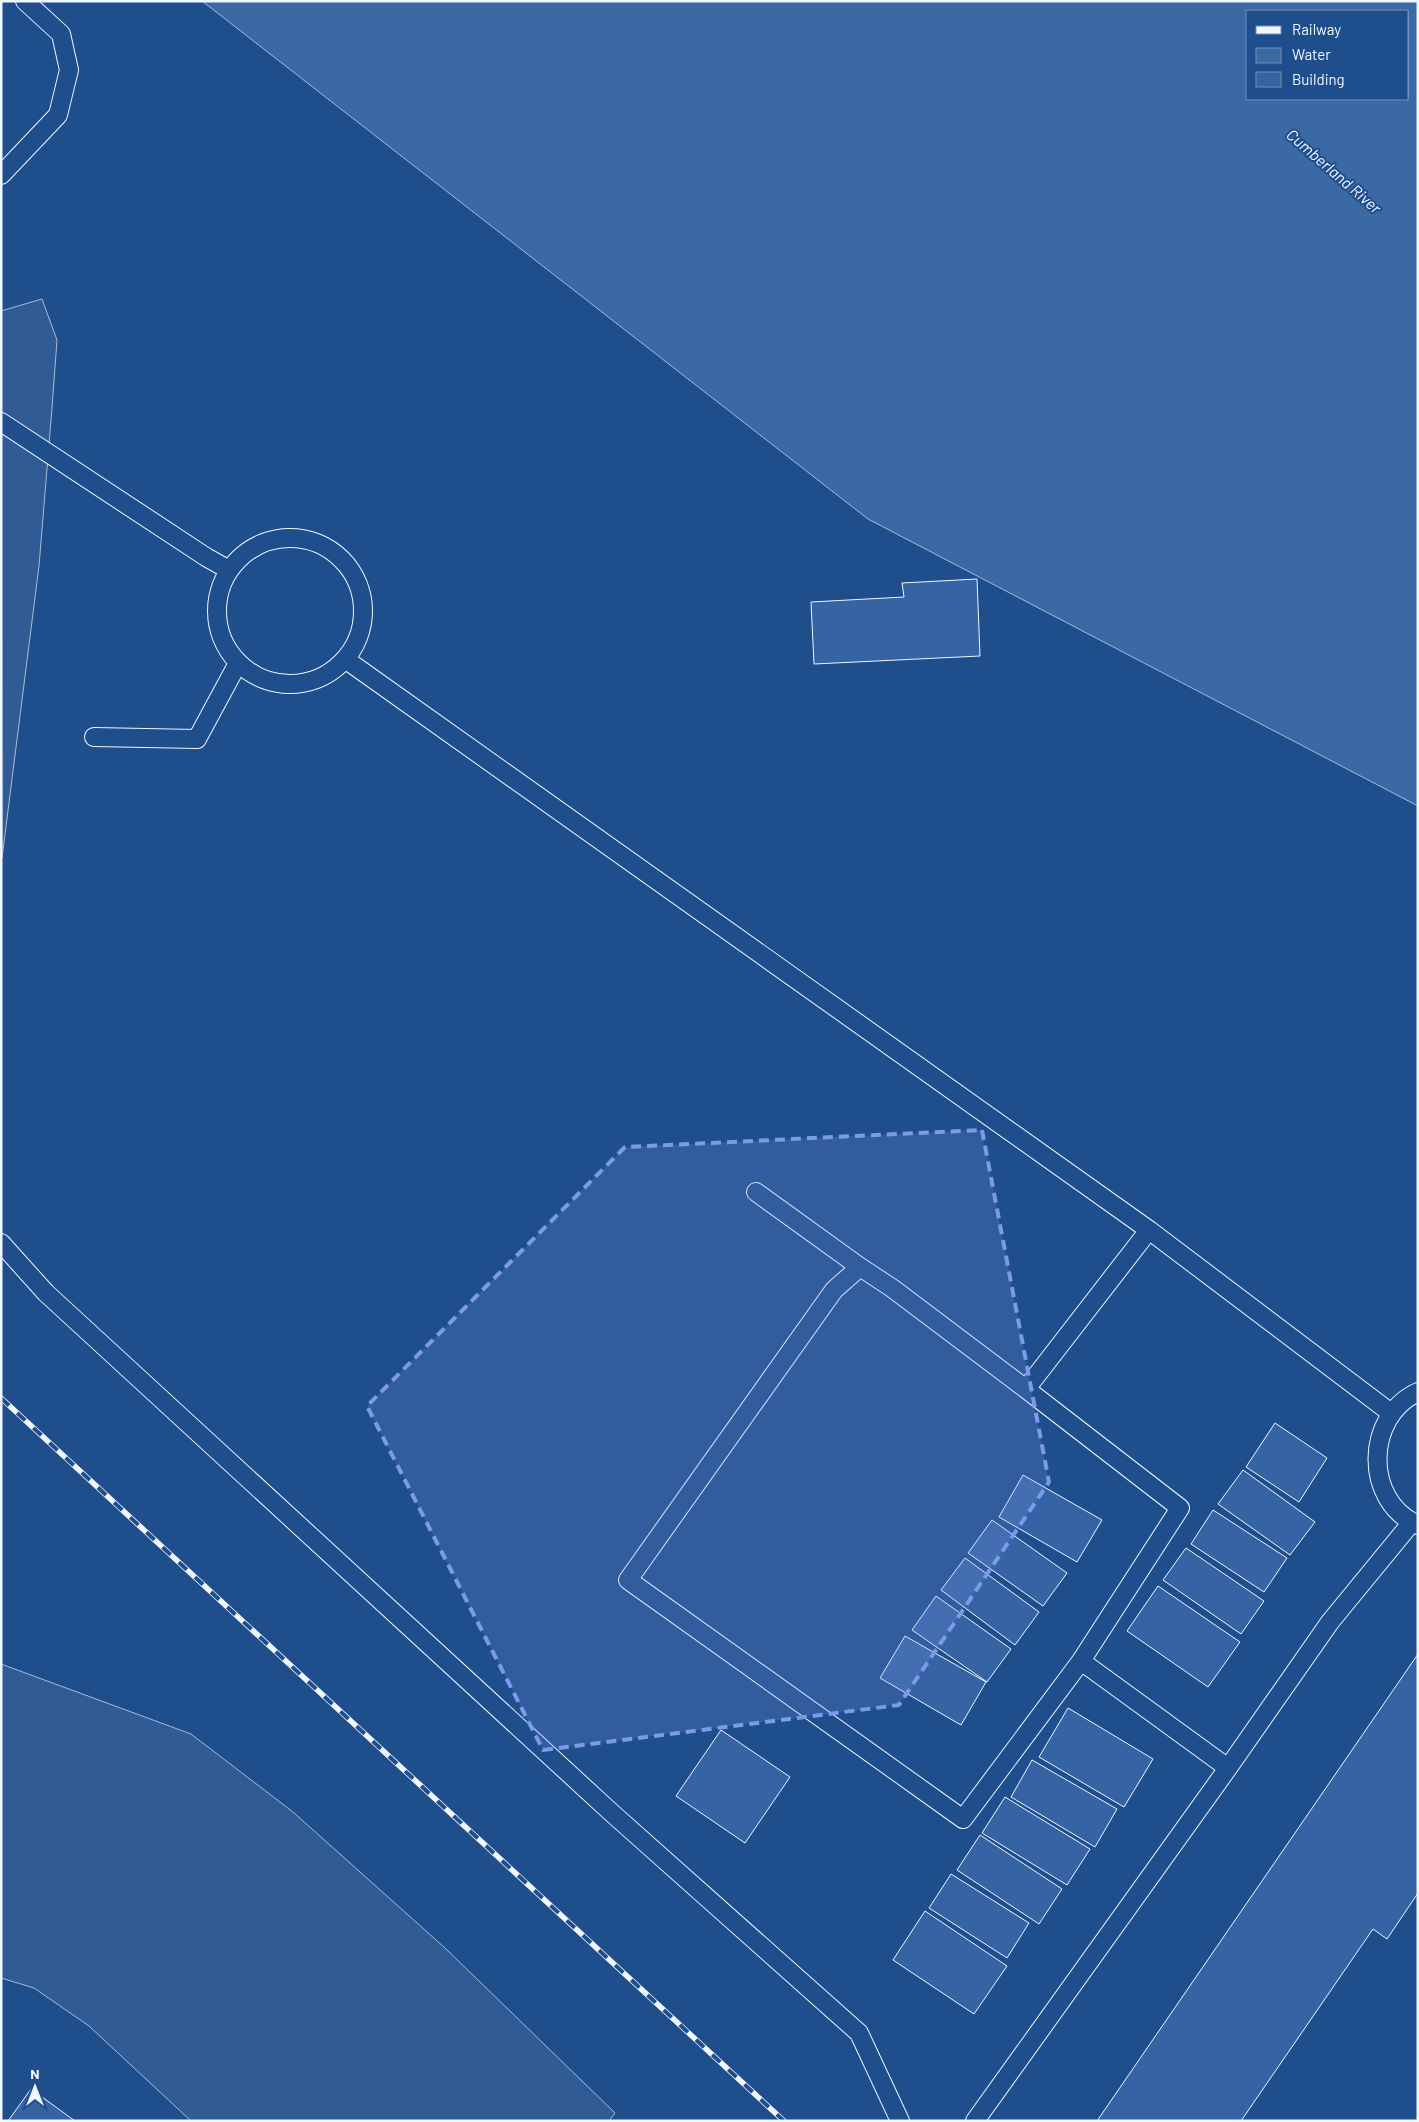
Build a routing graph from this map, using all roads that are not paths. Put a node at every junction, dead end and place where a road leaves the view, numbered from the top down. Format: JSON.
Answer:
{"nodes":[{"id":1,"x":25,"y":1,"type":"edge"},
{"id":2,"x":1,"y":175,"type":"edge"},
{"id":3,"x":1,"y":422,"type":"edge"},
{"id":4,"x":230,"y":570,"type":"junction"},
{"id":5,"x":345,"y":659,"type":"junction"},
{"id":6,"x":238,"y":663,"type":"junction"},
{"id":7,"x":94,"y":737,"type":"dead end"},
{"id":8,"x":756,"y":1192,"type":"dead end"},
{"id":9,"x":1149,"y":1230,"type":"junction"},
{"id":10,"x":1,"y":1243,"type":"edge"},
{"id":11,"x":860,"y":1267,"type":"junction"},
{"id":12,"x":1026,"y":1389,"type":"junction"},
{"id":13,"x":1418,"y":1392,"type":"edge"},
{"id":14,"x":1391,"y":1413,"type":"junction"},
{"id":15,"x":1415,"y":1524,"type":"edge"},
{"id":16,"x":1081,"y":1660,"type":"junction"},
{"id":17,"x":1228,"y":1768,"type":"junction"},
{"id":18,"x":900,"y":2121,"type":"edge"},
{"id":19,"x":974,"y":2121,"type":"edge"}],
"edges":[{"from":1,"to":2,"type":"lane"},
{"from":3,"to":4,"type":"lane"},
{"from":4,"to":5,"type":"lane"},
{"from":4,"to":6,"type":"lane"},
{"from":5,"to":6,"type":"lane"},
{"from":5,"to":9,"type":"lane"},
{"from":6,"to":7,"type":"lane"},
{"from":8,"to":11,"type":"lane"},
{"from":9,"to":12,"type":"lane"},
{"from":9,"to":14,"type":"lane"},
{"from":10,"to":18,"type":"lane"},
{"from":11,"to":12,"type":"lane"},
{"from":11,"to":16,"type":"lane"},
{"from":12,"to":16,"type":"lane"},
{"from":13,"to":14,"type":"lane"},
{"from":14,"to":15,"type":"lane"},
{"from":15,"to":17,"type":"lane"},
{"from":16,"to":17,"type":"lane"},
{"from":17,"to":19,"type":"lane"}]}
